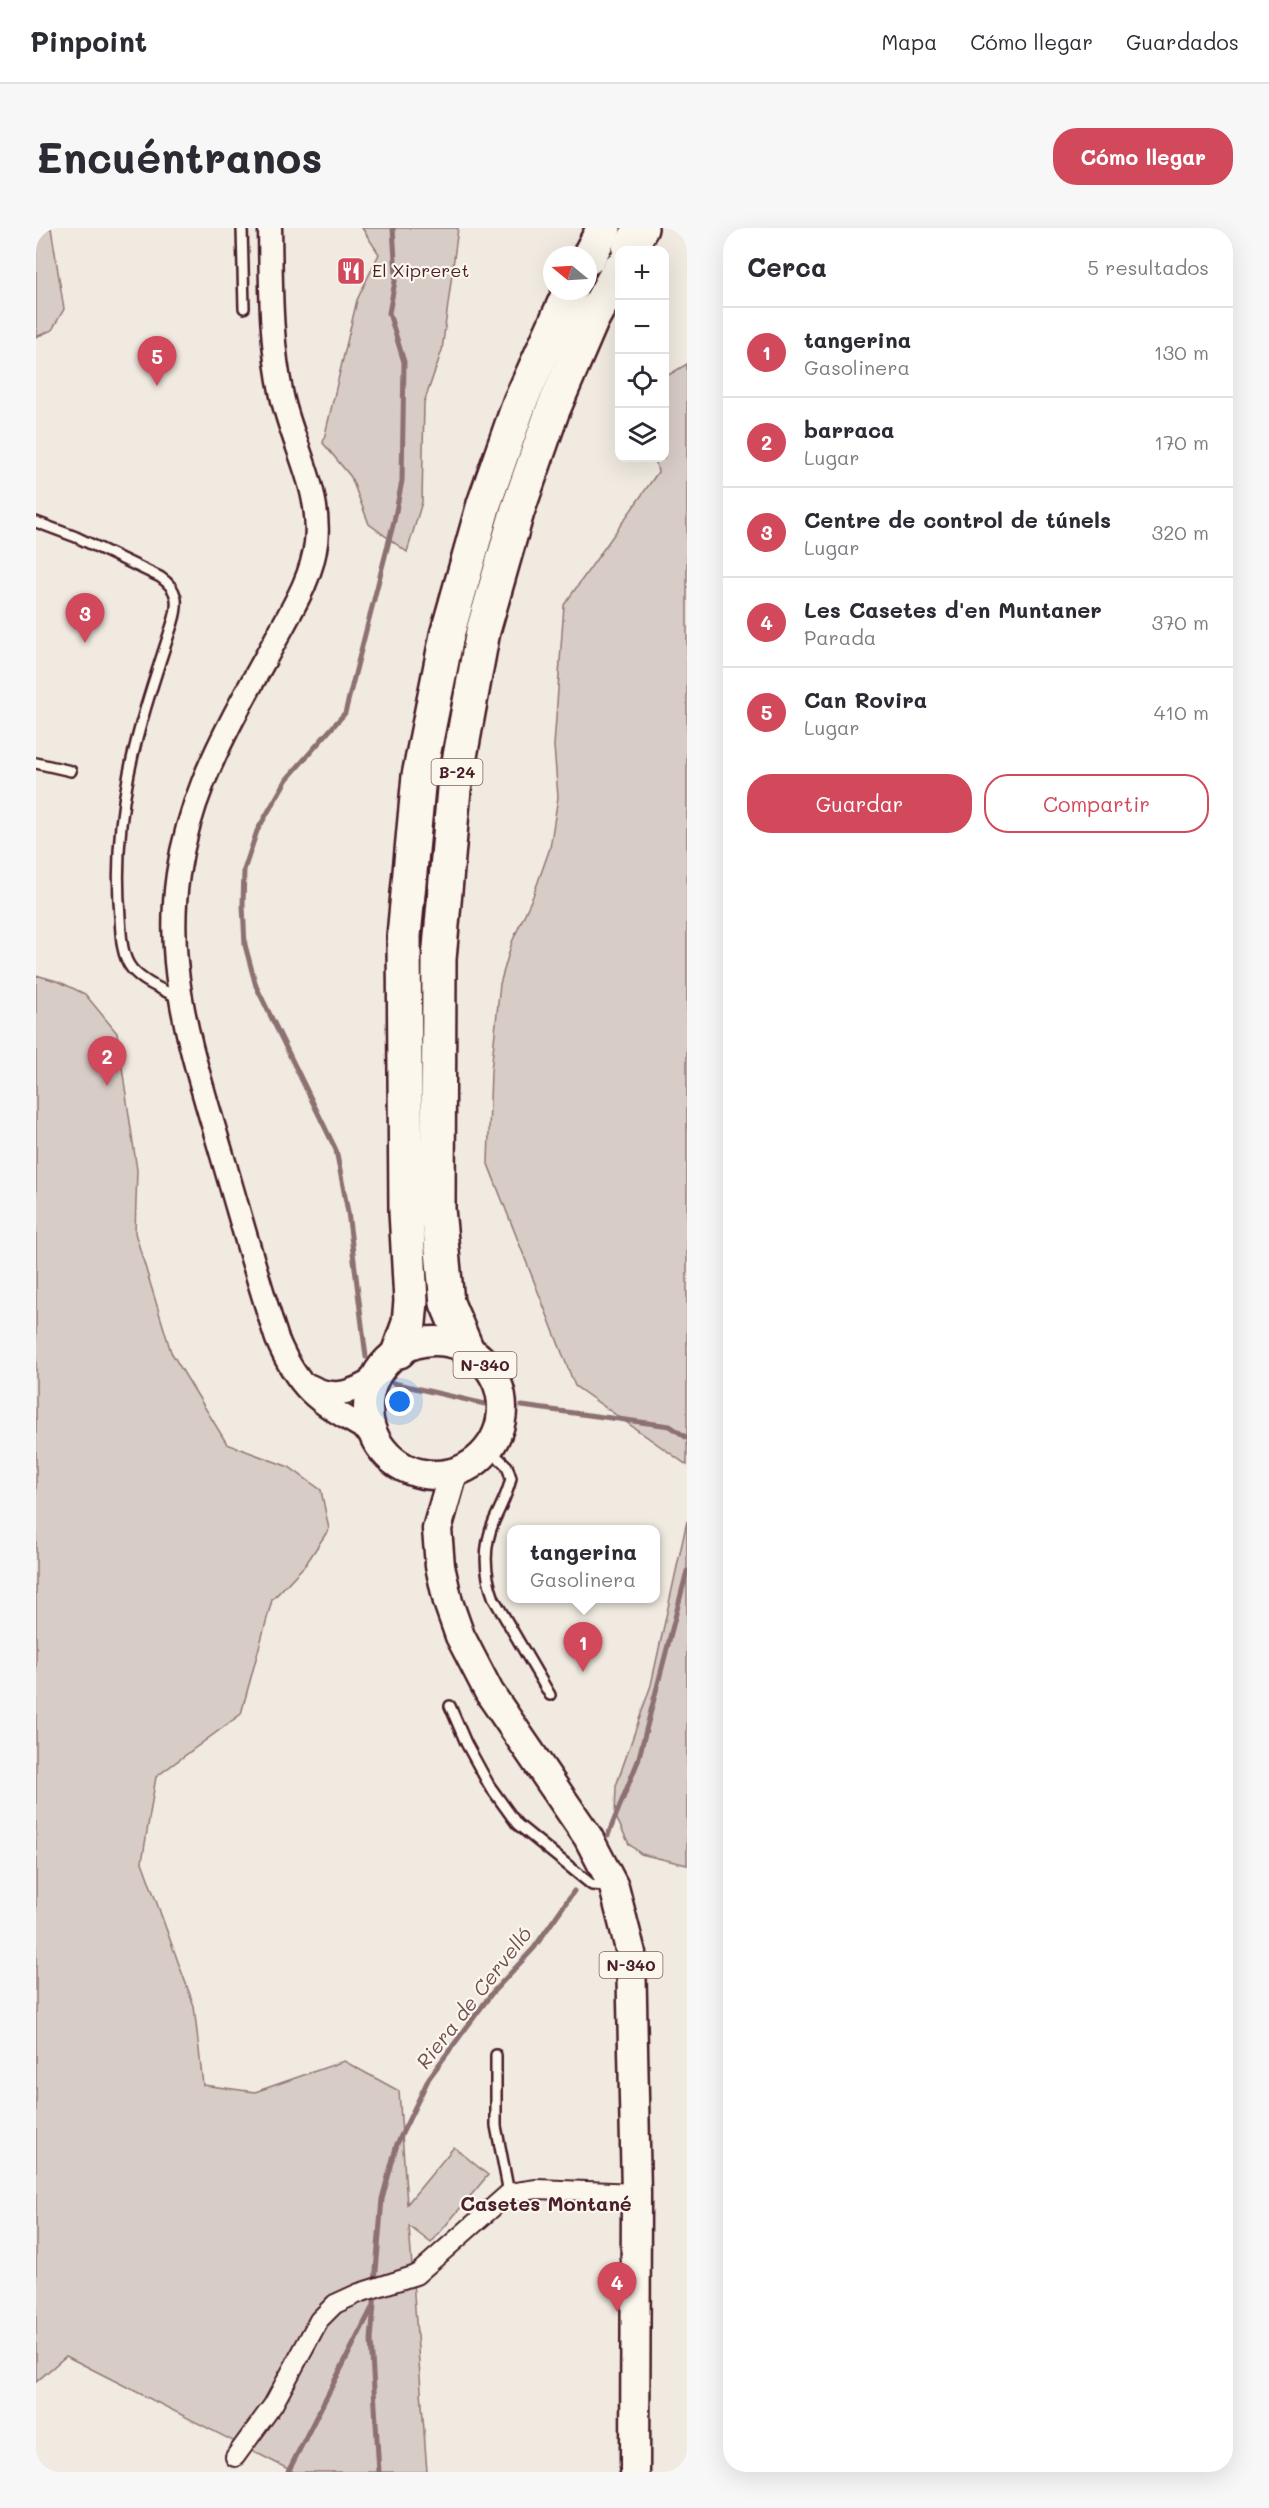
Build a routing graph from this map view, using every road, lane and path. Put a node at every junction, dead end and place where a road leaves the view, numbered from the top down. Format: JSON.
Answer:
{"nodes":[{"id":1,"x":242,"y":228,"type":"edge"},
{"id":2,"x":270,"y":228,"type":"edge"},
{"id":3,"x":604,"y":228,"type":"edge"},
{"id":4,"x":641,"y":228,"type":"edge"},
{"id":5,"x":594,"y":246,"type":"edge"},
{"id":6,"x":631,"y":246,"type":"edge"},
{"id":7,"x":615,"y":277,"type":"edge"},
{"id":8,"x":566,"y":300,"type":"edge"},
{"id":9,"x":244,"y":308,"type":"dead end"},
{"id":10,"x":36,"y":522,"type":"edge"},
{"id":11,"x":36,"y":763,"type":"edge"},
{"id":12,"x":71,"y":771,"type":"dead end"},
{"id":13,"x":179,"y":998,"type":"junction"},
{"id":14,"x":466,"y":1348,"type":"junction"},
{"id":15,"x":399,"y":1351,"type":"junction"},
{"id":16,"x":374,"y":1379,"type":"junction"},
{"id":17,"x":301,"y":1381,"type":"junction"},
{"id":18,"x":372,"y":1433,"type":"junction"},
{"id":19,"x":489,"y":1448,"type":"junction"},
{"id":20,"x":408,"y":1470,"type":"junction"},
{"id":21,"x":453,"y":1473,"type":"junction"},
{"id":22,"x":437,"y":1529,"type":"junction"},
{"id":23,"x":550,"y":1695,"type":"dead end"},
{"id":24,"x":450,"y":1706,"type":"dead end"},
{"id":25,"x":614,"y":1887,"type":"junction"},
{"id":26,"x":496,"y":2055,"type":"dead end"},
{"id":27,"x":509,"y":2193,"type":"junction"},
{"id":28,"x":636,"y":2193,"type":"junction"},
{"id":29,"x":235,"y":2457,"type":"dead end"},
{"id":30,"x":635,"y":2472,"type":"edge"}],
"edges":[{"from":1,"to":9,"type":"lane"},
{"from":2,"to":13,"type":"street","number":"N-340"},
{"from":3,"to":5,"type":"highway"},
{"from":4,"to":6,"type":"highway"},
{"from":7,"to":14,"type":"highway","number":"B-24"},
{"from":8,"to":15,"type":"highway","number":"B-24"},
{"from":10,"to":13,"type":"lane"},
{"from":11,"to":12,"type":"lane"},
{"from":13,"to":17,"type":"street","number":"N-340"},
{"from":14,"to":15,"type":"main road","number":"N-340"},
{"from":14,"to":19,"type":"main road","number":"N-340"},
{"from":15,"to":16,"type":"main road","number":"N-340"},
{"from":16,"to":17,"type":"street","number":"N-340"},
{"from":16,"to":18,"type":"main road","number":"N-340"},
{"from":17,"to":18,"type":"street","number":"N-340"},
{"from":18,"to":20,"type":"main road","number":"N-340"},
{"from":19,"to":21,"type":"main road","number":"N-340"},
{"from":19,"to":23,"type":"lane"},
{"from":20,"to":21,"type":"main road","number":"N-340"},
{"from":20,"to":22,"type":"main road","number":"N-340"},
{"from":21,"to":22,"type":"main road","number":"N-340"},
{"from":22,"to":25,"type":"main road","number":"N-340"},
{"from":24,"to":25,"type":"lane"},
{"from":25,"to":28,"type":"main road","number":"N-340"},
{"from":26,"to":27,"type":"lane"},
{"from":27,"to":28,"type":"street"},
{"from":27,"to":29,"type":"street"},
{"from":28,"to":30,"type":"main road","number":"N-340"}]}
